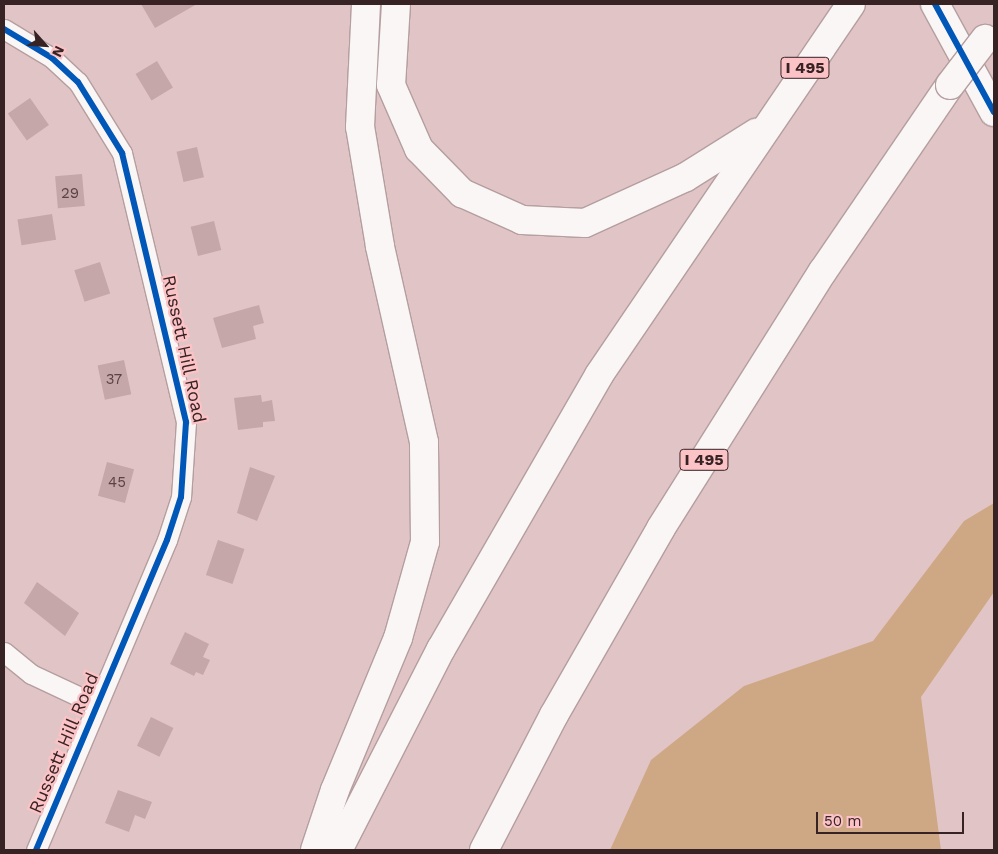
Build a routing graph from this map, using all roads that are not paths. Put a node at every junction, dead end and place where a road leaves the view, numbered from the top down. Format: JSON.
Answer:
{"nodes":[{"id":1,"x":366,"y":4,"type":"edge"},
{"id":2,"x":396,"y":4,"type":"edge"},
{"id":3,"x":935,"y":4,"type":"edge"},
{"id":4,"x":849,"y":6,"type":"edge"},
{"id":5,"x":4,"y":29,"type":"edge"},
{"id":6,"x":990,"y":33,"type":"edge"},
{"id":7,"x":994,"y":112,"type":"edge"},
{"id":8,"x":764,"y":128,"type":"junction"},
{"id":9,"x":4,"y":652,"type":"edge"},
{"id":10,"x":95,"y":704,"type":"junction"},
{"id":11,"x":36,"y":850,"type":"edge"},
{"id":12,"x":315,"y":850,"type":"edge"},
{"id":13,"x":338,"y":850,"type":"edge"},
{"id":14,"x":484,"y":850,"type":"edge"}],
"edges":[{"from":1,"to":12,"type":"main road"},
{"from":2,"to":8,"type":"main road"},
{"from":3,"to":7,"type":"main road"},
{"from":4,"to":8,"type":"main road","number":"I 495"},
{"from":5,"to":10,"type":"street","name":"Russett Hill Road"},
{"from":6,"to":14,"type":"main road","number":"I 495","bridge":true},
{"from":8,"to":13,"type":"main road","number":"I 495"},
{"from":9,"to":10,"type":"street"},
{"from":10,"to":11,"type":"street","name":"Russett Hill Road"}]}
